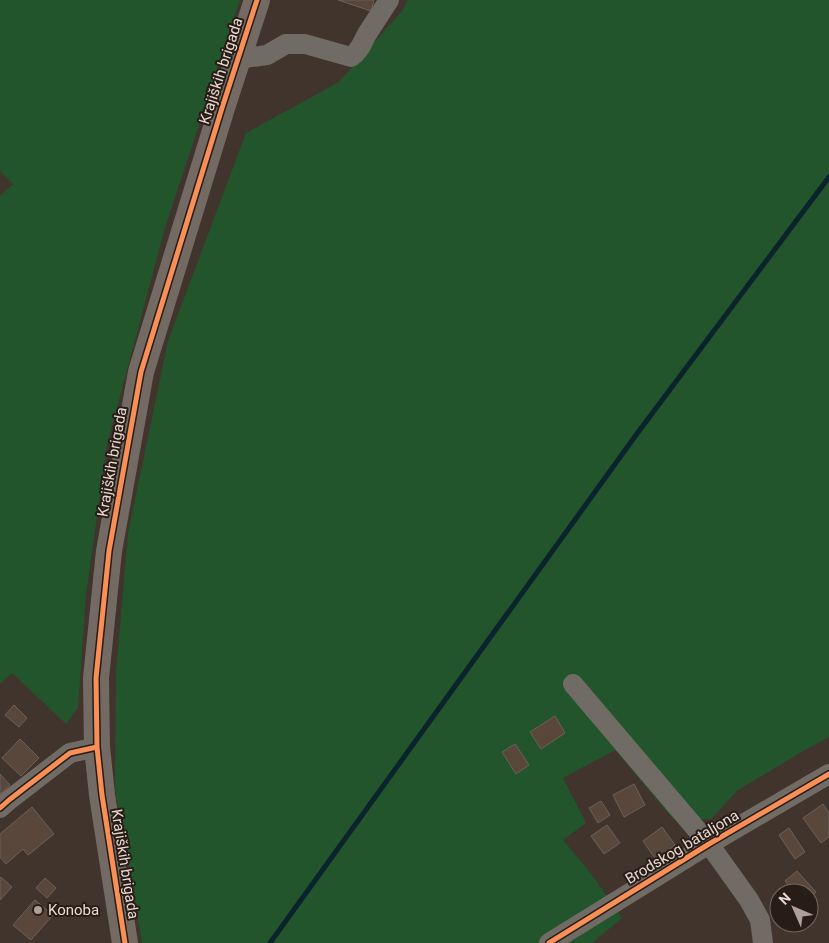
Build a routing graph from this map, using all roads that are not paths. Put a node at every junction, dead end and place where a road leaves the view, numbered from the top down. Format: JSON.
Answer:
{"nodes":[{"id":1,"x":257,"y":0,"type":"edge"},
{"id":2,"x":389,"y":0,"type":"edge"},
{"id":3,"x":238,"y":59,"type":"junction"},
{"id":4,"x":573,"y":684,"type":"dead end"},
{"id":5,"x":97,"y":747,"type":"junction"},
{"id":6,"x":829,"y":774,"type":"edge"},
{"id":7,"x":0,"y":808,"type":"edge"},
{"id":8,"x":709,"y":844,"type":"junction"},
{"id":9,"x":125,"y":943,"type":"edge"},
{"id":10,"x":549,"y":943,"type":"edge"},
{"id":11,"x":763,"y":943,"type":"edge"}],
"edges":[{"from":1,"to":3,"type":"main road","name":"Krajiških brigada"},
{"from":2,"to":3,"type":"street"},
{"from":3,"to":5,"type":"main road","name":"Krajiških brigada"},
{"from":4,"to":8,"type":"street","name":"Brodskog bataljona"},
{"from":5,"to":7,"type":"street"},
{"from":5,"to":9,"type":"main road","name":"Krajiških brigada"},
{"from":6,"to":8,"type":"street","name":"Brodskog bataljona"},
{"from":8,"to":10,"type":"street","name":"Brodskog bataljona"},
{"from":8,"to":11,"type":"street","name":"Brodskog bataljona"}]}
